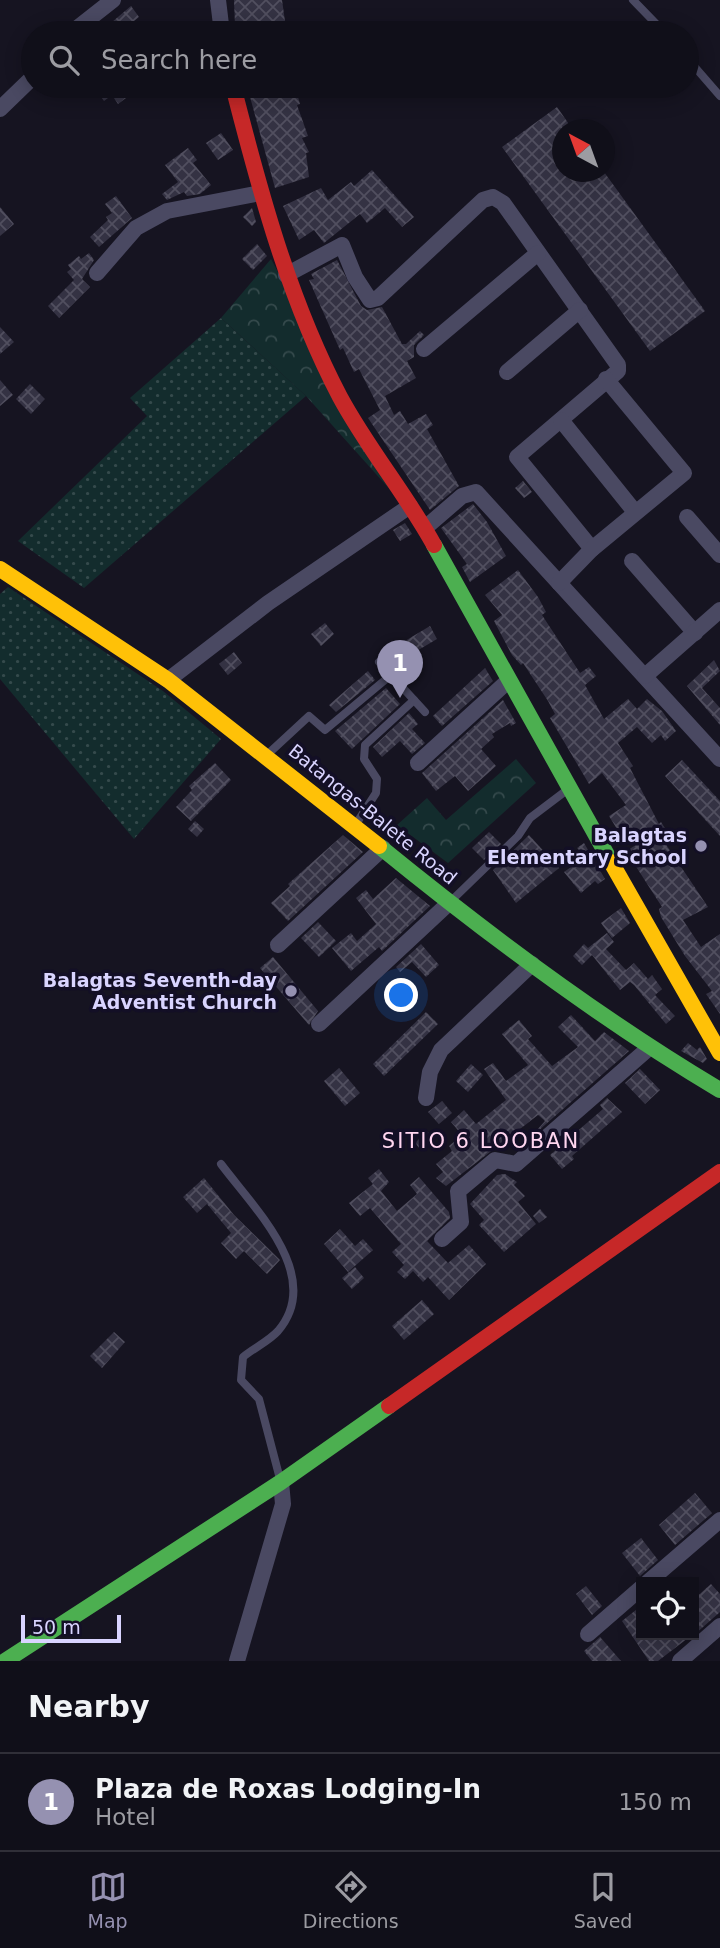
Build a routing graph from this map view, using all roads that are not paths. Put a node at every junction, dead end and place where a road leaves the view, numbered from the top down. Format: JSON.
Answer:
{"nodes":[{"id":1,"x":113,"y":0,"type":"edge"},
{"id":2,"x":218,"y":0,"type":"edge"},
{"id":3,"x":633,"y":0,"type":"edge"},
{"id":4,"x":86,"y":21,"type":"edge"},
{"id":5,"x":221,"y":21,"type":"edge"},
{"id":6,"x":653,"y":21,"type":"edge"},
{"id":7,"x":699,"y":72,"type":"edge"},
{"id":8,"x":21,"y":89,"type":"edge"},
{"id":9,"x":720,"y":96,"type":"edge"},
{"id":10,"x":236,"y":98,"type":"edge"},
{"id":11,"x":0,"y":109,"type":"edge"},
{"id":12,"x":260,"y":193,"type":"junction"},
{"id":13,"x":538,"y":254,"type":"junction"},
{"id":14,"x":96,"y":273,"type":"dead end"},
{"id":15,"x":286,"y":275,"type":"junction"},
{"id":16,"x":580,"y":310,"type":"junction"},
{"id":17,"x":424,"y":349,"type":"dead end"},
{"id":18,"x":507,"y":372,"type":"dead end"},
{"id":19,"x":606,"y":379,"type":"junction"},
{"id":20,"x":561,"y":420,"type":"junction"},
{"id":21,"x":410,"y":506,"type":"junction"},
{"id":22,"x":635,"y":512,"type":"junction"},
{"id":23,"x":687,"y":517,"type":"dead end"},
{"id":24,"x":425,"y":528,"type":"junction"},
{"id":25,"x":592,"y":549,"type":"junction"},
{"id":26,"x":720,"y":555,"type":"edge"},
{"id":27,"x":632,"y":561,"type":"dead end"},
{"id":28,"x":0,"y":569,"type":"edge"},
{"id":29,"x":559,"y":583,"type":"junction"},
{"id":30,"x":720,"y":610,"type":"edge"},
{"id":31,"x":695,"y":633,"type":"junction"},
{"id":32,"x":379,"y":662,"type":"dead end"},
{"id":33,"x":391,"y":674,"type":"junction"},
{"id":34,"x":645,"y":676,"type":"junction"},
{"id":35,"x":168,"y":680,"type":"junction"},
{"id":36,"x":508,"y":682,"type":"junction"},
{"id":37,"x":414,"y":700,"type":"junction"},
{"id":38,"x":425,"y":712,"type":"dead end"},
{"id":39,"x":716,"y":748,"type":"edge"},
{"id":40,"x":267,"y":755,"type":"junction"},
{"id":41,"x":418,"y":763,"type":"dead end"},
{"id":42,"x":570,"y":788,"type":"junction"},
{"id":43,"x":355,"y":826,"type":"junction"},
{"id":44,"x":383,"y":848,"type":"junction"},
{"id":45,"x":449,"y":903,"type":"junction"},
{"id":46,"x":278,"y":946,"type":"dead end"},
{"id":47,"x":532,"y":964,"type":"junction"},
{"id":48,"x":319,"y":1024,"type":"dead end"},
{"id":49,"x":649,"y":1048,"type":"junction"},
{"id":50,"x":720,"y":1053,"type":"edge"},
{"id":51,"x":720,"y":1090,"type":"edge"},
{"id":52,"x":426,"y":1098,"type":"dead end"},
{"id":53,"x":221,"y":1164,"type":"dead end"},
{"id":54,"x":720,"y":1172,"type":"edge"},
{"id":55,"x":442,"y":1239,"type":"dead end"},
{"id":56,"x":281,"y":1482,"type":"junction"},
{"id":57,"x":720,"y":1520,"type":"edge"},
{"id":58,"x":654,"y":1577,"type":"edge"},
{"id":59,"x":636,"y":1592,"type":"edge"},
{"id":60,"x":720,"y":1626,"type":"edge"},
{"id":61,"x":588,"y":1634,"type":"dead end"},
{"id":62,"x":5,"y":1661,"type":"edge"},
{"id":63,"x":237,"y":1661,"type":"edge"},
{"id":64,"x":680,"y":1661,"type":"edge"}],
"edges":[{"from":1,"to":4,"type":"street"},
{"from":2,"to":5,"type":"street"},
{"from":3,"to":6,"type":"lane"},
{"from":7,"to":9,"type":"lane"},
{"from":8,"to":11,"type":"street"},
{"from":10,"to":12,"type":"main road"},
{"from":12,"to":14,"type":"street"},
{"from":12,"to":15,"type":"main road"},
{"from":13,"to":15,"type":"street"},
{"from":13,"to":16,"type":"street"},
{"from":13,"to":17,"type":"street"},
{"from":15,"to":21,"type":"main road"},
{"from":16,"to":18,"type":"street"},
{"from":16,"to":19,"type":"street"},
{"from":19,"to":20,"type":"street"},
{"from":19,"to":22,"type":"street"},
{"from":20,"to":22,"type":"street"},
{"from":20,"to":25,"type":"street"},
{"from":21,"to":24,"type":"main road"},
{"from":21,"to":35,"type":"street"},
{"from":22,"to":25,"type":"street"},
{"from":23,"to":26,"type":"street"},
{"from":24,"to":29,"type":"street"},
{"from":24,"to":36,"type":"main road"},
{"from":25,"to":29,"type":"street"},
{"from":27,"to":31,"type":"street"},
{"from":28,"to":35,"type":"main road","name":"Batangas-Balete Road"},
{"from":29,"to":34,"type":"street"},
{"from":30,"to":31,"type":"street"},
{"from":31,"to":34,"type":"street"},
{"from":32,"to":33,"type":"lane"},
{"from":33,"to":37,"type":"lane"},
{"from":33,"to":40,"type":"lane"},
{"from":34,"to":39,"type":"street"},
{"from":35,"to":40,"type":"main road","name":"Batangas-Balete Road"},
{"from":36,"to":41,"type":"street"},
{"from":36,"to":42,"type":"main road"},
{"from":37,"to":38,"type":"lane"},
{"from":37,"to":43,"type":"lane"},
{"from":40,"to":43,"type":"main road","name":"Batangas-Balete Road"},
{"from":42,"to":45,"type":"lane"},
{"from":42,"to":50,"type":"main road"},
{"from":43,"to":44,"type":"main road","name":"Batangas-Balete Road"},
{"from":44,"to":45,"type":"main road","name":"Batangas-Balete Road"},
{"from":44,"to":46,"type":"street"},
{"from":45,"to":47,"type":"main road","name":"Batangas-Balete Road"},
{"from":45,"to":48,"type":"street"},
{"from":47,"to":49,"type":"main road","name":"Batangas-Balete Road"},
{"from":47,"to":52,"type":"street"},
{"from":49,"to":51,"type":"main road","name":"Batangas-Balete Road"},
{"from":49,"to":55,"type":"street"},
{"from":53,"to":56,"type":"lane"},
{"from":54,"to":56,"type":"main road"},
{"from":56,"to":62,"type":"main road"},
{"from":56,"to":63,"type":"street"},
{"from":57,"to":58,"type":"street"},
{"from":59,"to":61,"type":"street"},
{"from":60,"to":64,"type":"street"}]}
